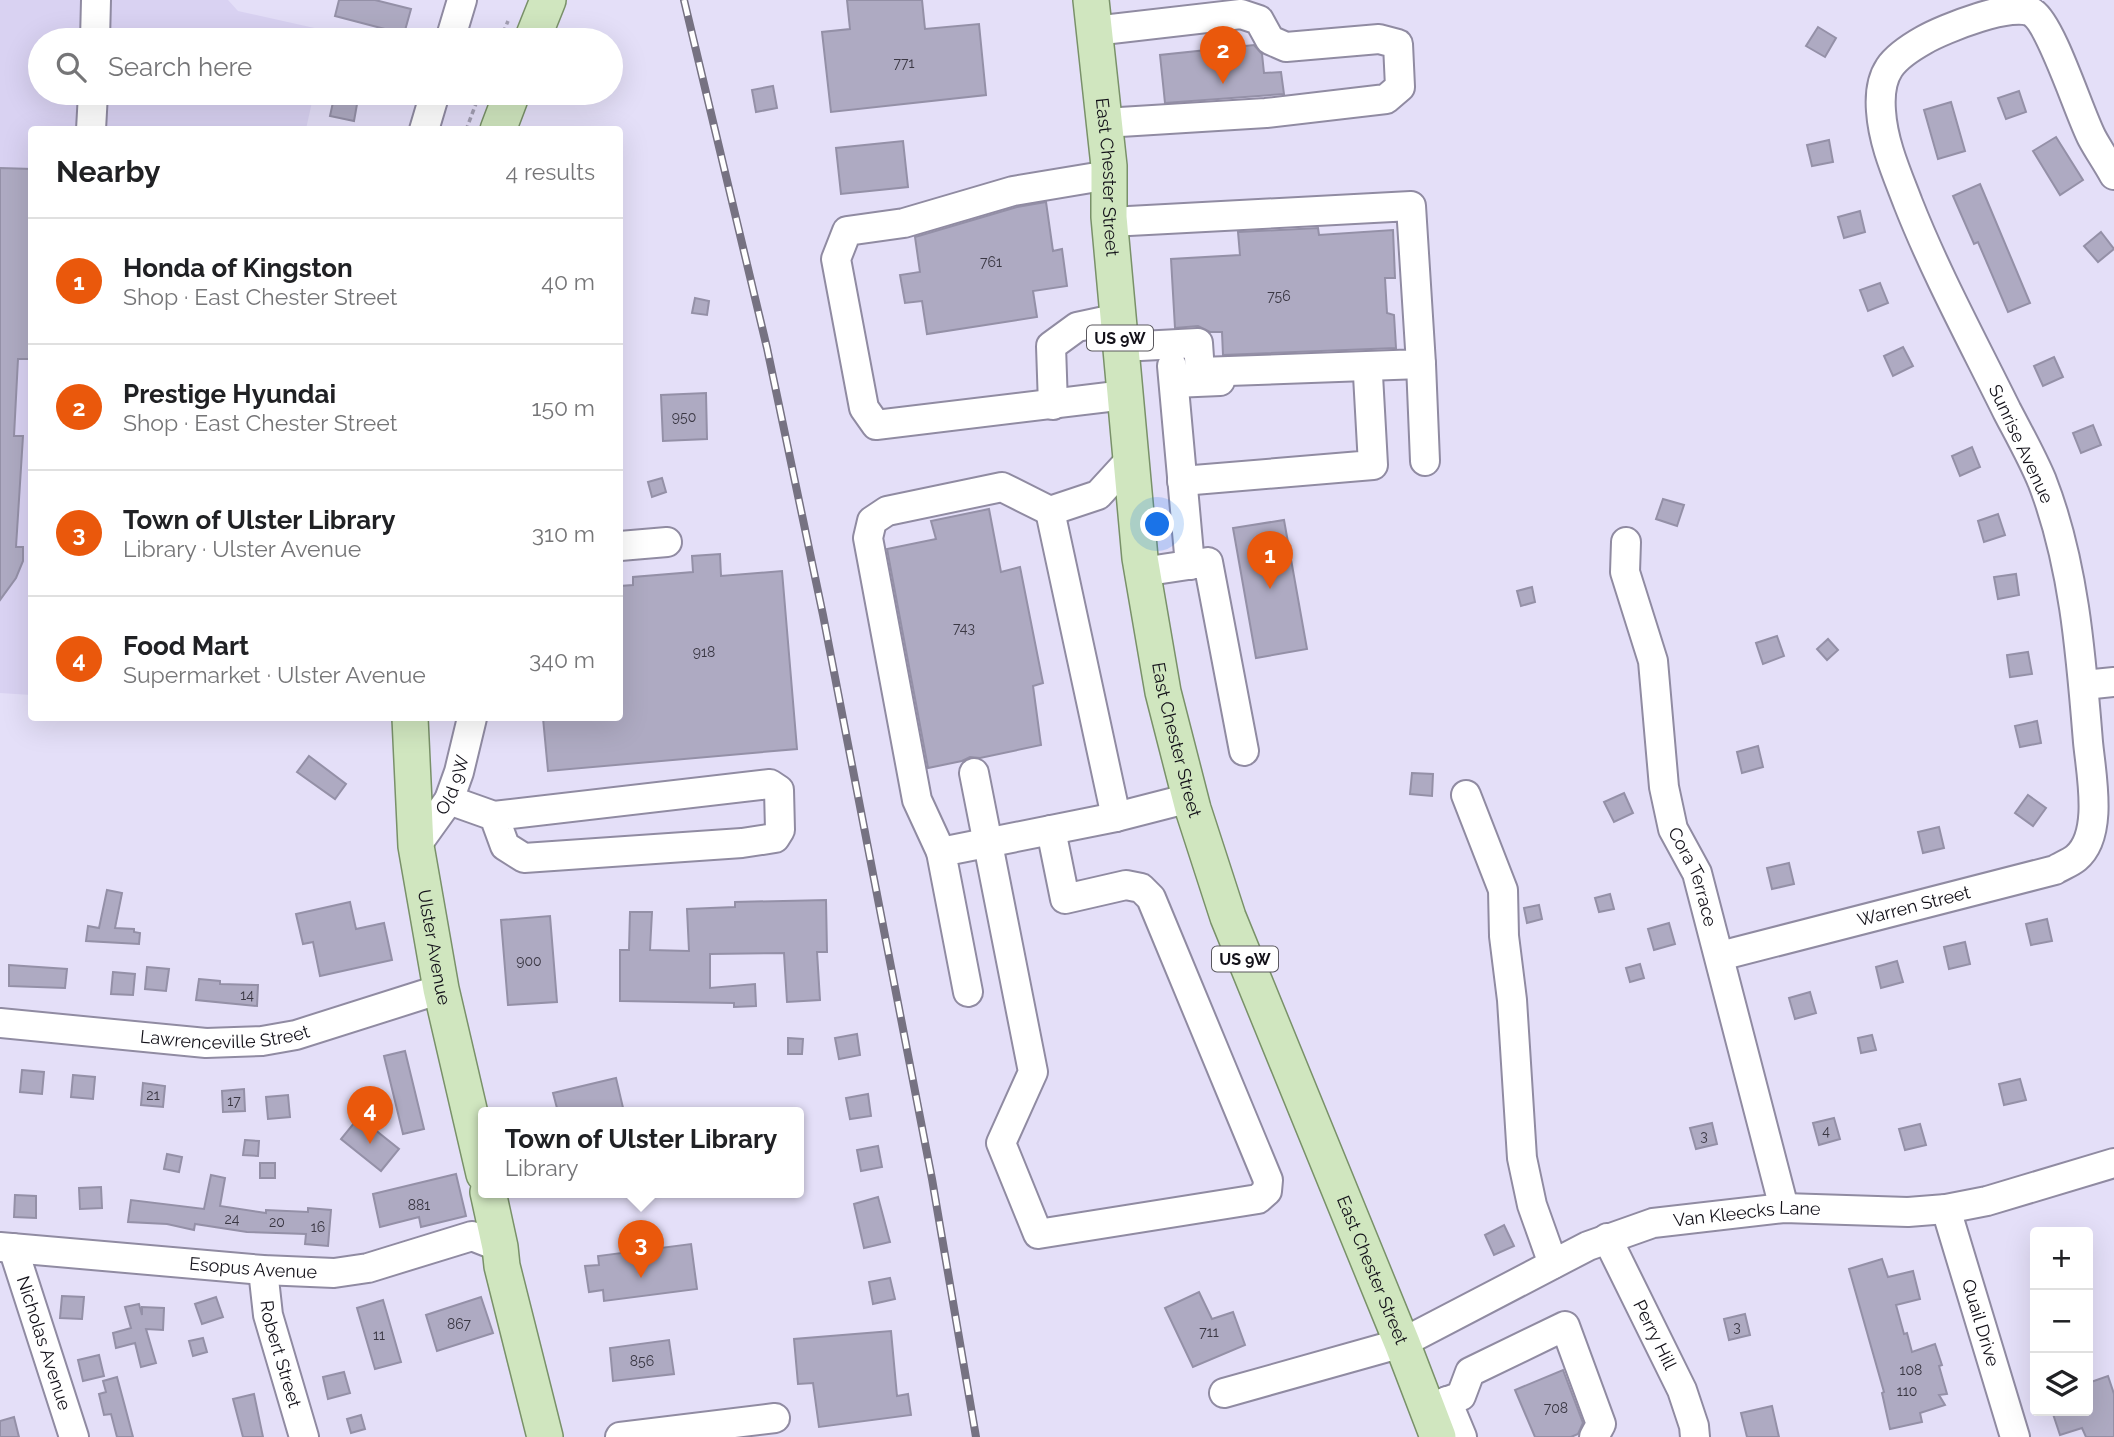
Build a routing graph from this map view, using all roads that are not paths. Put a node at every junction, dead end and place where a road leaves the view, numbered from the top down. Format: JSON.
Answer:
{"nodes":[{"id":1,"x":96,"y":0,"type":"edge"},
{"id":2,"x":462,"y":0,"type":"edge"},
{"id":3,"x":548,"y":0,"type":"edge"},
{"id":4,"x":1092,"y":15,"type":"edge"},
{"id":5,"x":95,"y":28,"type":"edge"},
{"id":6,"x":454,"y":28,"type":"edge"},
{"id":7,"x":537,"y":28,"type":"edge"},
{"id":8,"x":92,"y":105,"type":"edge"},
{"id":9,"x":431,"y":105,"type":"edge"},
{"id":10,"x":507,"y":105,"type":"edge"},
{"id":11,"x":1104,"y":123,"type":"junction"},
{"id":12,"x":91,"y":126,"type":"edge"},
{"id":13,"x":425,"y":126,"type":"edge"},
{"id":14,"x":500,"y":126,"type":"edge"},
{"id":15,"x":1109,"y":175,"type":"junction"},
{"id":16,"x":2114,"y":175,"type":"edge"},
{"id":17,"x":1110,"y":222,"type":"junction"},
{"id":18,"x":1120,"y":333,"type":"junction"},
{"id":19,"x":1170,"y":345,"type":"junction"},
{"id":20,"x":1420,"y":368,"type":"junction"},
{"id":21,"x":1368,"y":375,"type":"junction"},
{"id":22,"x":1174,"y":383,"type":"junction"},
{"id":23,"x":1125,"y":395,"type":"junction"},
{"id":24,"x":1053,"y":405,"type":"junction"},
{"id":25,"x":1131,"y":459,"type":"junction"},
{"id":26,"x":1425,"y":461,"type":"dead end"},
{"id":27,"x":1182,"y":481,"type":"junction"},
{"id":28,"x":1051,"y":511,"type":"junction"},
{"id":29,"x":667,"y":542,"type":"dead end"},
{"id":30,"x":1626,"y":542,"type":"dead end"},
{"id":31,"x":623,"y":546,"type":"edge"},
{"id":32,"x":1190,"y":565,"type":"junction"},
{"id":33,"x":1142,"y":572,"type":"junction"},
{"id":34,"x":2114,"y":682,"type":"edge"},
{"id":35,"x":2084,"y":685,"type":"junction"},
{"id":36,"x":410,"y":721,"type":"edge"},
{"id":37,"x":471,"y":721,"type":"edge"},
{"id":38,"x":1244,"y":751,"type":"dead end"},
{"id":39,"x":974,"y":772,"type":"dead end"},
{"id":40,"x":1466,"y":795,"type":"dead end"},
{"id":41,"x":1190,"y":798,"type":"junction"},
{"id":42,"x":449,"y":800,"type":"junction"},
{"id":43,"x":494,"y":816,"type":"junction"},
{"id":44,"x":1116,"y":817,"type":"junction"},
{"id":45,"x":1051,"y":830,"type":"junction"},
{"id":46,"x":2091,"y":834,"type":"joint"},
{"id":47,"x":989,"y":842,"type":"junction"},
{"id":48,"x":416,"y":846,"type":"junction"},
{"id":49,"x":941,"y":852,"type":"junction"},
{"id":50,"x":1720,"y":956,"type":"junction"},
{"id":51,"x":441,"y":989,"type":"junction"},
{"id":52,"x":968,"y":992,"type":"dead end"},
{"id":53,"x":0,"y":1023,"type":"edge"},
{"id":54,"x":478,"y":1148,"type":"edge"},
{"id":55,"x":2114,"y":1163,"type":"edge"},
{"id":56,"x":489,"y":1198,"type":"edge"},
{"id":57,"x":1784,"y":1208,"type":"junction"},
{"id":58,"x":1945,"y":1209,"type":"junction"},
{"id":59,"x":1607,"y":1238,"type":"junction"},
{"id":60,"x":6,"y":1247,"type":"edge"},
{"id":61,"x":500,"y":1247,"type":"junction"},
{"id":62,"x":1553,"y":1264,"type":"junction"},
{"id":63,"x":263,"y":1270,"type":"junction"},
{"id":64,"x":1402,"y":1343,"type":"junction"},
{"id":65,"x":1224,"y":1393,"type":"dead end"},
{"id":66,"x":1437,"y":1416,"type":"edge"},
{"id":67,"x":775,"y":1418,"type":"dead end"},
{"id":68,"x":74,"y":1437,"type":"edge"},
{"id":69,"x":304,"y":1437,"type":"edge"},
{"id":70,"x":545,"y":1437,"type":"edge"},
{"id":71,"x":620,"y":1437,"type":"edge"},
{"id":72,"x":1462,"y":1437,"type":"edge"},
{"id":73,"x":1594,"y":1437,"type":"edge"},
{"id":74,"x":1695,"y":1437,"type":"edge"},
{"id":75,"x":2015,"y":1437,"type":"edge"}],
"edges":[{"from":1,"to":5,"type":"street"},
{"from":2,"to":6,"type":"street"},
{"from":3,"to":7,"type":"main road"},
{"from":4,"to":11,"type":"main road","name":"East Chester Street","number":"US 9W"},
{"from":4,"to":11,"type":"street"},
{"from":8,"to":12,"type":"street"},
{"from":9,"to":13,"type":"street"},
{"from":10,"to":14,"type":"main road"},
{"from":11,"to":15,"type":"main road","name":"East Chester Street","number":"US 9W"},
{"from":15,"to":17,"type":"main road","name":"East Chester Street","number":"US 9W"},
{"from":15,"to":24,"type":"street"},
{"from":16,"to":35,"type":"street","name":"Sunrise Avenue"},
{"from":17,"to":18,"type":"main road","name":"East Chester Street","number":"US 9W"},
{"from":17,"to":20,"type":"street"},
{"from":18,"to":19,"type":"street"},
{"from":18,"to":23,"type":"main road","name":"East Chester Street","number":"US 9W"},
{"from":18,"to":24,"type":"street"},
{"from":19,"to":20,"type":"street"},
{"from":19,"to":22,"type":"street"},
{"from":20,"to":21,"type":"street"},
{"from":20,"to":26,"type":"street"},
{"from":21,"to":22,"type":"street"},
{"from":21,"to":27,"type":"street"},
{"from":22,"to":27,"type":"street"},
{"from":23,"to":24,"type":"street"},
{"from":23,"to":25,"type":"main road","name":"East Chester Street","number":"US 9W"},
{"from":25,"to":28,"type":"street"},
{"from":25,"to":33,"type":"main road","name":"East Chester Street","number":"US 9W"},
{"from":27,"to":32,"type":"street"},
{"from":28,"to":44,"type":"street"},
{"from":28,"to":49,"type":"street"},
{"from":29,"to":31,"type":"street"},
{"from":30,"to":50,"type":"street","name":"Cora Terrace"},
{"from":32,"to":33,"type":"street"},
{"from":32,"to":38,"type":"street"},
{"from":33,"to":41,"type":"main road","name":"East Chester Street","number":"US 9W"},
{"from":34,"to":35,"type":"street"},
{"from":35,"to":46,"type":"street","name":"Sunrise Avenue"},
{"from":36,"to":48,"type":"main road","name":"Ulster Avenue"},
{"from":37,"to":42,"type":"street","name":"Old 9W"},
{"from":39,"to":47,"type":"street"},
{"from":40,"to":62,"type":"street"},
{"from":41,"to":44,"type":"street"},
{"from":41,"to":64,"type":"main road","name":"East Chester Street","number":"US 9W"},
{"from":42,"to":43,"type":"street"},
{"from":42,"to":48,"type":"street","name":"Old 9W"},
{"from":43,"to":43,"type":"street"},
{"from":44,"to":45,"type":"street"},
{"from":45,"to":47,"type":"street"},
{"from":45,"to":47,"type":"street"},
{"from":46,"to":50,"type":"street","name":"Warren Street"},
{"from":47,"to":49,"type":"street"},
{"from":48,"to":51,"type":"main road","name":"Ulster Avenue"},
{"from":49,"to":52,"type":"street"},
{"from":50,"to":57,"type":"street","name":"Cora Terrace"},
{"from":51,"to":53,"type":"street","name":"Lawrenceville Street"},
{"from":51,"to":54,"type":"main road","name":"Ulster Avenue"},
{"from":55,"to":58,"type":"street","name":"Van Kleecks Lane"},
{"from":56,"to":61,"type":"main road"},
{"from":57,"to":58,"type":"street","name":"Van Kleecks Lane"},
{"from":57,"to":59,"type":"street","name":"Van Kleecks Lane"},
{"from":58,"to":75,"type":"street","name":"Quail Drive"},
{"from":59,"to":62,"type":"street","name":"Van Kleecks Lane"},
{"from":59,"to":74,"type":"street","name":"Perry Hill"},
{"from":60,"to":63,"type":"street","name":"Esopus Avenue"},
{"from":60,"to":68,"type":"street","name":"Nicholas Avenue"},
{"from":61,"to":63,"type":"street","name":"Esopus Avenue"},
{"from":61,"to":70,"type":"main road"},
{"from":62,"to":64,"type":"street","name":"Van Kleecks Lane"},
{"from":63,"to":69,"type":"street","name":"Robert Street"},
{"from":64,"to":65,"type":"street","name":"Van Kleecks Lane"},
{"from":64,"to":66,"type":"main road","name":"East Chester Street","number":"US 9W"},
{"from":66,"to":72,"type":"street"},
{"from":66,"to":73,"type":"street"},
{"from":67,"to":71,"type":"street"}]}
